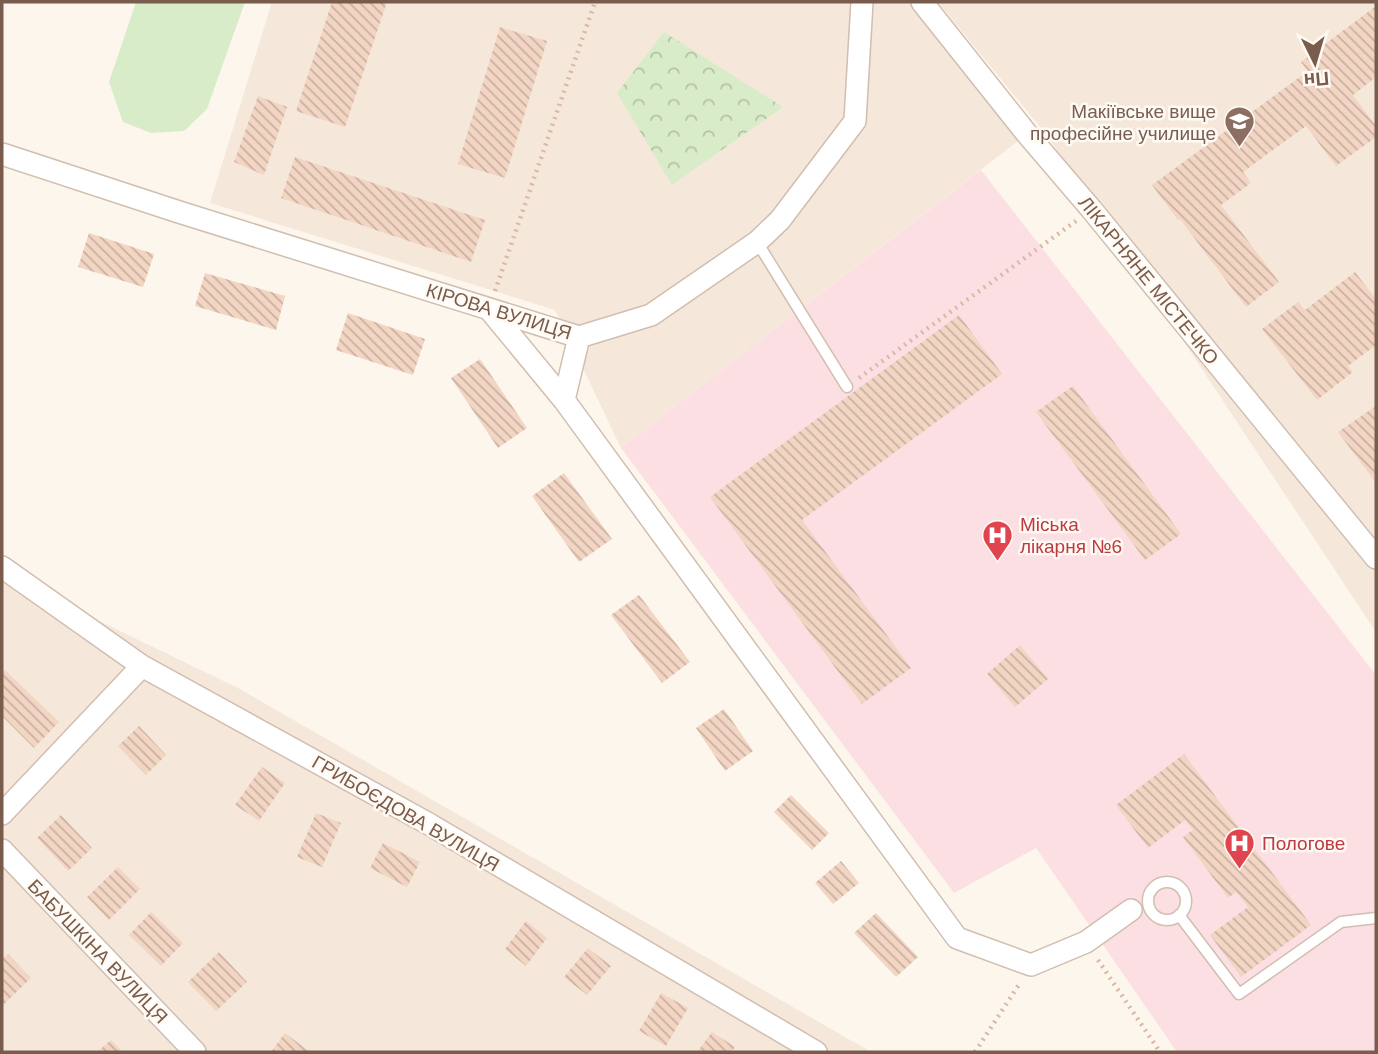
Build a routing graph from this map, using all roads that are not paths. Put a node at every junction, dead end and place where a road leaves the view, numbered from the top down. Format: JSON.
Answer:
{"nodes":[{"id":1,"x":862,"y":2,"type":"edge"},
{"id":2,"x":922,"y":2,"type":"edge"},
{"id":3,"x":2,"y":154,"type":"edge"},
{"id":4,"x":757,"y":242,"type":"junction"},
{"id":5,"x":489,"y":309,"type":"junction"},
{"id":6,"x":579,"y":337,"type":"junction"},
{"id":7,"x":847,"y":387,"type":"road end"},
{"id":8,"x":564,"y":400,"type":"junction"},
{"id":9,"x":1376,"y":558,"type":"edge"},
{"id":10,"x":2,"y":567,"type":"edge"},
{"id":11,"x":142,"y":666,"type":"junction"},
{"id":12,"x":2,"y":814,"type":"edge"},
{"id":13,"x":2,"y":850,"type":"edge"},
{"id":14,"x":1140,"y":907,"type":"junction"},
{"id":15,"x":1179,"y":915,"type":"junction"},
{"id":16,"x":1376,"y":918,"type":"edge"},
{"id":17,"x":195,"y":1052,"type":"edge"},
{"id":18,"x":816,"y":1052,"type":"edge"}],
"edges":[{"from":1,"to":4,"type":"street","name":"КІРОВА ВУЛИЦЯ"},
{"from":2,"to":9,"type":"street","name":"ЛІКАРНЯНЕ МІСТЕЧКО"},
{"from":3,"to":5,"type":"street","name":"КІРОВА ВУЛИЦЯ"},
{"from":4,"to":6,"type":"street","name":"КІРОВА ВУЛИЦЯ"},
{"from":4,"to":7,"type":"lane"},
{"from":5,"to":6,"type":"street","name":"КІРОВА ВУЛИЦЯ"},
{"from":5,"to":8,"type":"street"},
{"from":6,"to":8,"type":"street"},
{"from":8,"to":14,"type":"street"},
{"from":10,"to":11,"type":"street","name":"ГРИБОЄДОВА ВУЛИЦЯ"},
{"from":11,"to":12,"type":"street"},
{"from":11,"to":18,"type":"street","name":"ГРИБОЄДОВА ВУЛИЦЯ"},
{"from":13,"to":17,"type":"street","name":"БАБУШКІНА ВУЛИЦЯ"},
{"from":14,"to":15,"type":"lane"},
{"from":14,"to":15,"type":"lane"},
{"from":15,"to":16,"type":"lane"}]}
